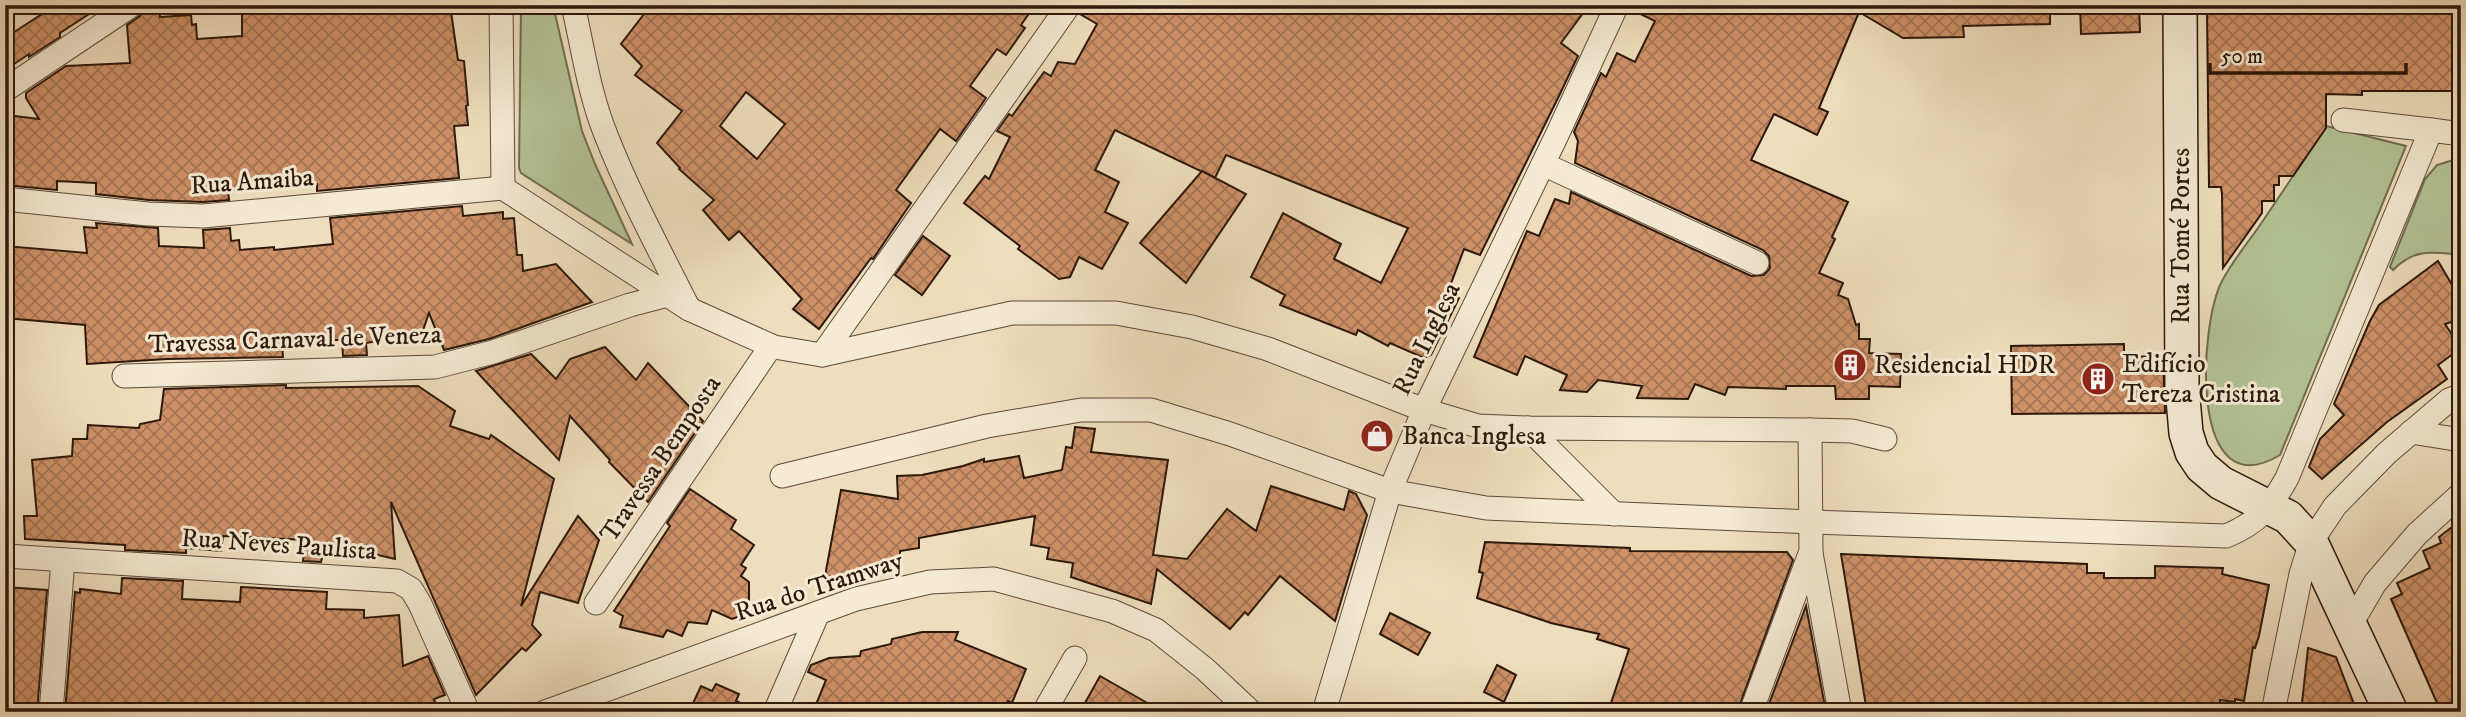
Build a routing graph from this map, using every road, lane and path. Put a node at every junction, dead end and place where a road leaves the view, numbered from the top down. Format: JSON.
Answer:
{"nodes":[{"id":1,"x":132,"y":5,"type":"edge"},
{"id":2,"x":501,"y":5,"type":"edge"},
{"id":3,"x":573,"y":5,"type":"edge"},
{"id":4,"x":1069,"y":5,"type":"edge"},
{"id":5,"x":1617,"y":5,"type":"edge"},
{"id":6,"x":2180,"y":5,"type":"edge"},
{"id":7,"x":5,"y":90,"type":"edge"},
{"id":8,"x":2343,"y":120,"type":"dead end"},
{"id":9,"x":2431,"y":130,"type":"junction"},
{"id":10,"x":2461,"y":134,"type":"edge"},
{"id":11,"x":1543,"y":164,"type":"junction"},
{"id":12,"x":503,"y":187,"type":"junction"},
{"id":13,"x":5,"y":199,"type":"edge"},
{"id":14,"x":1757,"y":263,"type":"dead end"},
{"id":15,"x":668,"y":295,"type":"junction"},
{"id":16,"x":689,"y":309,"type":"junction"},
{"id":17,"x":771,"y":345,"type":"junction"},
{"id":18,"x":822,"y":355,"type":"junction"},
{"id":19,"x":124,"y":376,"type":"dead end"},
{"id":20,"x":2461,"y":395,"type":"edge"},
{"id":21,"x":1424,"y":410,"type":"junction"},
{"id":22,"x":1528,"y":428,"type":"junction"},
{"id":23,"x":1810,"y":430,"type":"junction"},
{"id":24,"x":2411,"y":432,"type":"junction"},
{"id":25,"x":1885,"y":439,"type":"dead end"},
{"id":26,"x":2461,"y":440,"type":"edge"},
{"id":27,"x":782,"y":476,"type":"dead end"},
{"id":28,"x":1390,"y":491,"type":"junction"},
{"id":29,"x":2461,"y":494,"type":"edge"},
{"id":30,"x":2270,"y":507,"type":"junction"},
{"id":31,"x":1614,"y":514,"type":"junction"},
{"id":32,"x":1811,"y":522,"type":"junction"},
{"id":33,"x":2311,"y":542,"type":"junction"},
{"id":34,"x":1811,"y":551,"type":"junction"},
{"id":35,"x":5,"y":556,"type":"edge"},
{"id":36,"x":63,"y":559,"type":"junction"},
{"id":37,"x":596,"y":603,"type":"dead end"},
{"id":38,"x":818,"y":613,"type":"junction"},
{"id":39,"x":2351,"y":624,"type":"junction"},
{"id":40,"x":1075,"y":657,"type":"dead end"},
{"id":41,"x":51,"y":712,"type":"edge"},
{"id":42,"x":468,"y":712,"type":"edge"},
{"id":43,"x":545,"y":712,"type":"edge"},
{"id":44,"x":775,"y":712,"type":"edge"},
{"id":45,"x":1044,"y":712,"type":"edge"},
{"id":46,"x":1251,"y":712,"type":"edge"},
{"id":47,"x":1324,"y":712,"type":"edge"},
{"id":48,"x":1751,"y":712,"type":"edge"},
{"id":49,"x":1840,"y":712,"type":"edge"},
{"id":50,"x":2273,"y":712,"type":"edge"},
{"id":51,"x":2390,"y":712,"type":"edge"}],
"edges":[{"from":1,"to":7,"type":"street"},
{"from":2,"to":12,"type":"street"},
{"from":3,"to":16,"type":"street"},
{"from":4,"to":18,"type":"street"},
{"from":5,"to":11,"type":"street","name":"Rua Inglesa"},
{"from":6,"to":30,"type":"main road","name":"Rua Tomé Portes"},
{"from":8,"to":9,"type":"street"},
{"from":9,"to":10,"type":"street"},
{"from":9,"to":30,"type":"street"},
{"from":11,"to":14,"type":"street"},
{"from":11,"to":21,"type":"street","name":"Rua Inglesa"},
{"from":12,"to":13,"type":"street","name":"Rua Amaiba"},
{"from":12,"to":15,"type":"street"},
{"from":15,"to":16,"type":"street"},
{"from":15,"to":19,"type":"street","name":"Travessa Carnaval de Veneza"},
{"from":16,"to":17,"type":"street"},
{"from":17,"to":18,"type":"street"},
{"from":17,"to":37,"type":"street","name":"Travessa Bemposta"},
{"from":18,"to":21,"type":"street"},
{"from":20,"to":24,"type":"street"},
{"from":21,"to":22,"type":"street"},
{"from":21,"to":28,"type":"street","name":"Rua Inglesa"},
{"from":22,"to":23,"type":"street"},
{"from":22,"to":31,"type":"street"},
{"from":23,"to":25,"type":"street"},
{"from":23,"to":32,"type":"street"},
{"from":24,"to":26,"type":"street"},
{"from":24,"to":33,"type":"street"},
{"from":27,"to":28,"type":"street"},
{"from":28,"to":31,"type":"street"},
{"from":28,"to":47,"type":"street","name":"Rua Inglesa"},
{"from":29,"to":39,"type":"street"},
{"from":30,"to":32,"type":"street"},
{"from":30,"to":33,"type":"main road","name":"Rua Tomé Portes"},
{"from":31,"to":32,"type":"street"},
{"from":32,"to":34,"type":"street"},
{"from":33,"to":39,"type":"main road","name":"Rua Tomé Portes"},
{"from":33,"to":50,"type":"street"},
{"from":34,"to":48,"type":"street"},
{"from":34,"to":49,"type":"street"},
{"from":35,"to":36,"type":"street","name":"Rua Neves Paulista"},
{"from":36,"to":41,"type":"street"},
{"from":36,"to":42,"type":"street","name":"Rua Neves Paulista"},
{"from":38,"to":43,"type":"street","name":"Rua do Tramway"},
{"from":38,"to":44,"type":"street"},
{"from":38,"to":46,"type":"street","name":"Rua do Tramway"},
{"from":39,"to":51,"type":"main road","name":"Rua Tomé Portes"},
{"from":40,"to":45,"type":"street"}]}
